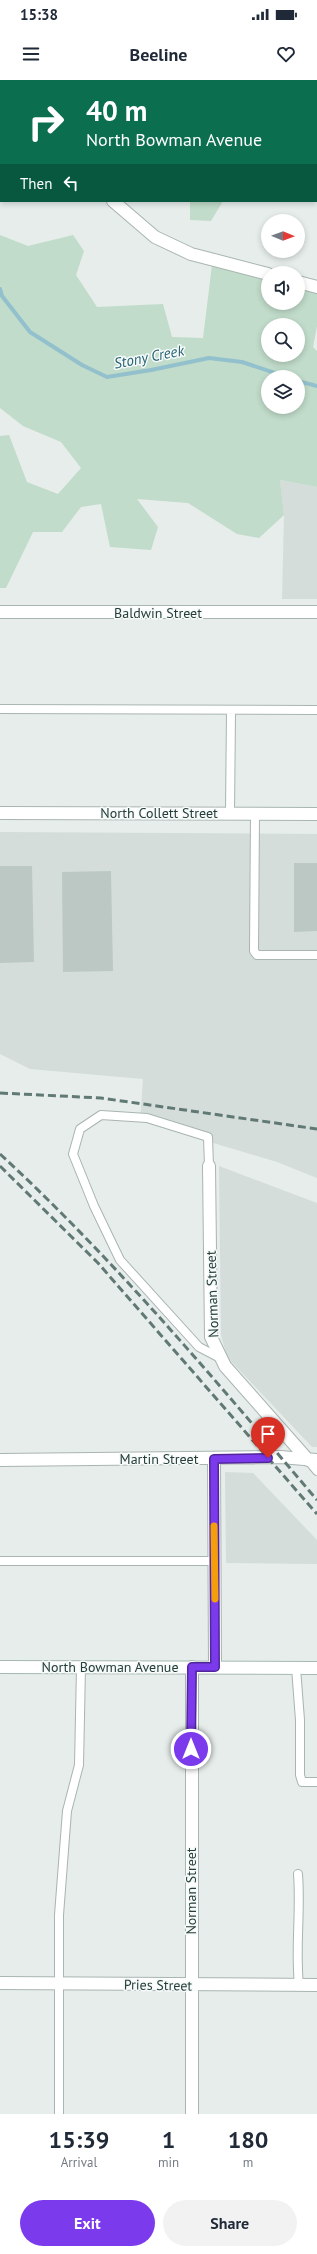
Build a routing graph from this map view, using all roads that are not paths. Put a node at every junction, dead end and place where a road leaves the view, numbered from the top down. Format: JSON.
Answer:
{"nodes":[{"id":1,"x":114,"y":202,"type":"edge"},
{"id":2,"x":261,"y":272,"type":"edge"},
{"id":3,"x":305,"y":284,"type":"edge"},
{"id":4,"x":317,"y":287,"type":"edge"},
{"id":5,"x":0,"y":612,"type":"edge"},
{"id":6,"x":317,"y":612,"type":"edge"},
{"id":7,"x":0,"y":710,"type":"edge"},
{"id":8,"x":317,"y":710,"type":"edge"},
{"id":9,"x":231,"y":711,"type":"junction"},
{"id":10,"x":0,"y":813,"type":"edge"},
{"id":11,"x":230,"y":813,"type":"junction"},
{"id":12,"x":255,"y":813,"type":"junction"},
{"id":13,"x":317,"y":814,"type":"edge"},
{"id":14,"x":317,"y":955,"type":"edge"},
{"id":15,"x":209,"y":1166,"type":"joint"},
{"id":16,"x":220,"y":1358,"type":"junction"},
{"id":17,"x":214,"y":1459,"type":"junction"},
{"id":18,"x":0,"y":1460,"type":"edge"},
{"id":19,"x":312,"y":1460,"type":"edge"},
{"id":20,"x":317,"y":1471,"type":"edge"},
{"id":21,"x":214,"y":1560,"type":"junction"},
{"id":22,"x":0,"y":1561,"type":"edge"},
{"id":23,"x":0,"y":1667,"type":"edge"},
{"id":24,"x":81,"y":1667,"type":"junction"},
{"id":25,"x":192,"y":1667,"type":"junction"},
{"id":26,"x":215,"y":1667,"type":"junction"},
{"id":27,"x":296,"y":1668,"type":"junction"},
{"id":28,"x":317,"y":1668,"type":"edge"},
{"id":29,"x":317,"y":1782,"type":"edge"},
{"id":30,"x":298,"y":1874,"type":"dead end"},
{"id":31,"x":0,"y":1983,"type":"edge"},
{"id":32,"x":59,"y":1984,"type":"junction"},
{"id":33,"x":191,"y":1985,"type":"junction"},
{"id":34,"x":299,"y":1985,"type":"junction"},
{"id":35,"x":317,"y":1985,"type":"edge"},
{"id":36,"x":59,"y":2114,"type":"edge"},
{"id":37,"x":192,"y":2114,"type":"edge"}],
"edges":[{"from":1,"to":2,"type":"street"},
{"from":3,"to":4,"type":"street"},
{"from":5,"to":6,"type":"street","name":"Baldwin Street"},
{"from":7,"to":9,"type":"lane"},
{"from":8,"to":9,"type":"lane"},
{"from":9,"to":11,"type":"lane"},
{"from":10,"to":11,"type":"street","name":"North Collett Street"},
{"from":11,"to":12,"type":"street","name":"North Collett Street"},
{"from":12,"to":13,"type":"street","name":"North Collett Street"},
{"from":12,"to":14,"type":"lane"},
{"from":15,"to":16,"type":"street","name":"Norman Street"},
{"from":15,"to":16,"type":"lane"},
{"from":16,"to":19,"type":"street","name":"Norman Street"},
{"from":17,"to":18,"type":"street","name":"Martin Street"},
{"from":17,"to":19,"type":"street","name":"Martin Street"},
{"from":17,"to":21,"type":"street"},
{"from":19,"to":20,"type":"lane"},
{"from":21,"to":22,"type":"lane"},
{"from":21,"to":26,"type":"street"},
{"from":23,"to":24,"type":"street","name":"North Bowman Avenue"},
{"from":24,"to":25,"type":"street","name":"North Bowman Avenue"},
{"from":24,"to":32,"type":"lane"},
{"from":25,"to":26,"type":"street","name":"North Bowman Avenue"},
{"from":25,"to":33,"type":"street","name":"Norman Street"},
{"from":26,"to":27,"type":"street","name":"North Bowman Avenue"},
{"from":27,"to":28,"type":"street","name":"North Bowman Avenue"},
{"from":27,"to":29,"type":"lane"},
{"from":30,"to":34,"type":"lane"},
{"from":31,"to":32,"type":"street","name":"Pries Street"},
{"from":32,"to":33,"type":"street","name":"Pries Street"},
{"from":32,"to":36,"type":"lane"},
{"from":33,"to":34,"type":"street","name":"Pries Street"},
{"from":33,"to":37,"type":"street","name":"Norman Street"},
{"from":34,"to":35,"type":"street","name":"Pries Street"}]}
